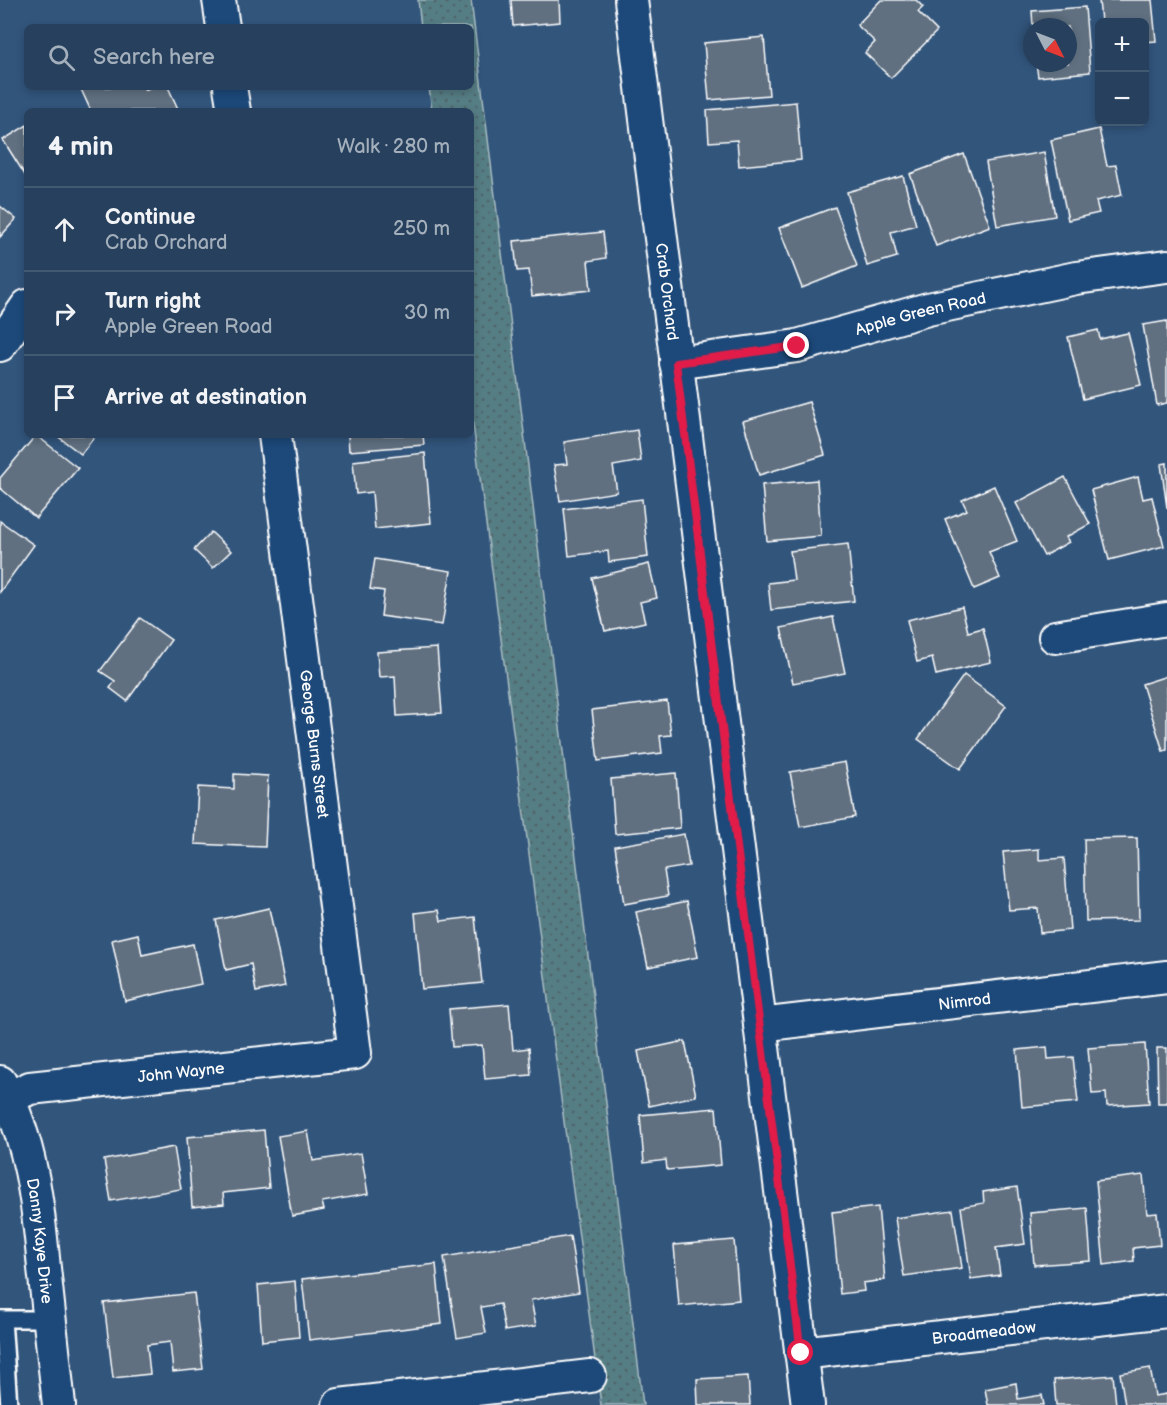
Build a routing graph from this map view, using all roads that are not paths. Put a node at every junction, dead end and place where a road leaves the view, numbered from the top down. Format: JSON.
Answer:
{"nodes":[{"id":1,"x":219,"y":0,"type":"edge"},
{"id":2,"x":631,"y":0,"type":"edge"},
{"id":3,"x":223,"y":24,"type":"edge"},
{"id":4,"x":230,"y":90,"type":"edge"},
{"id":5,"x":234,"y":108,"type":"edge"},
{"id":6,"x":1167,"y":266,"type":"edge"},
{"id":7,"x":24,"y":310,"type":"edge"},
{"id":8,"x":0,"y":345,"type":"edge"},
{"id":9,"x":676,"y":363,"type":"junction"},
{"id":10,"x":275,"y":438,"type":"edge"},
{"id":11,"x":1167,"y":619,"type":"edge"},
{"id":12,"x":1055,"y":637,"type":"dead end"},
{"id":13,"x":1167,"y":977,"type":"edge"},
{"id":14,"x":760,"y":1024,"type":"junction"},
{"id":15,"x":355,"y":1053,"type":"joint"},
{"id":16,"x":4,"y":1090,"type":"edge"},
{"id":17,"x":1167,"y":1311,"type":"edge"},
{"id":18,"x":1,"y":1319,"type":"edge"},
{"id":19,"x":50,"y":1319,"type":"junction"},
{"id":20,"x":801,"y":1353,"type":"junction"},
{"id":21,"x":591,"y":1376,"type":"dead end"},
{"id":22,"x":434,"y":1401,"type":"edge"},
{"id":23,"x":9,"y":1405,"type":"edge"},
{"id":24,"x":59,"y":1405,"type":"edge"},
{"id":25,"x":339,"y":1405,"type":"edge"},
{"id":26,"x":808,"y":1405,"type":"edge"}],
"edges":[{"from":1,"to":3,"type":"street"},
{"from":2,"to":9,"type":"street","name":"Crab Orchard"},
{"from":4,"to":5,"type":"street"},
{"from":6,"to":9,"type":"street","name":"Apple Green Road"},
{"from":7,"to":8,"type":"street"},
{"from":9,"to":14,"type":"street","name":"Crab Orchard"},
{"from":10,"to":15,"type":"street","name":"George Burns Street"},
{"from":11,"to":12,"type":"street"},
{"from":13,"to":14,"type":"street","name":"Nimrod"},
{"from":14,"to":20,"type":"street","name":"Crab Orchard"},
{"from":15,"to":16,"type":"street","name":"John Wayne"},
{"from":16,"to":19,"type":"street","name":"Danny Kaye Drive"},
{"from":17,"to":20,"type":"street","name":"Broadmeadow"},
{"from":18,"to":19,"type":"lane"},
{"from":18,"to":23,"type":"lane"},
{"from":19,"to":24,"type":"street","name":"Danny Kaye Drive"},
{"from":20,"to":26,"type":"street","name":"Crab Orchard"},
{"from":21,"to":22,"type":"street"},
{"from":22,"to":25,"type":"street"}]}
